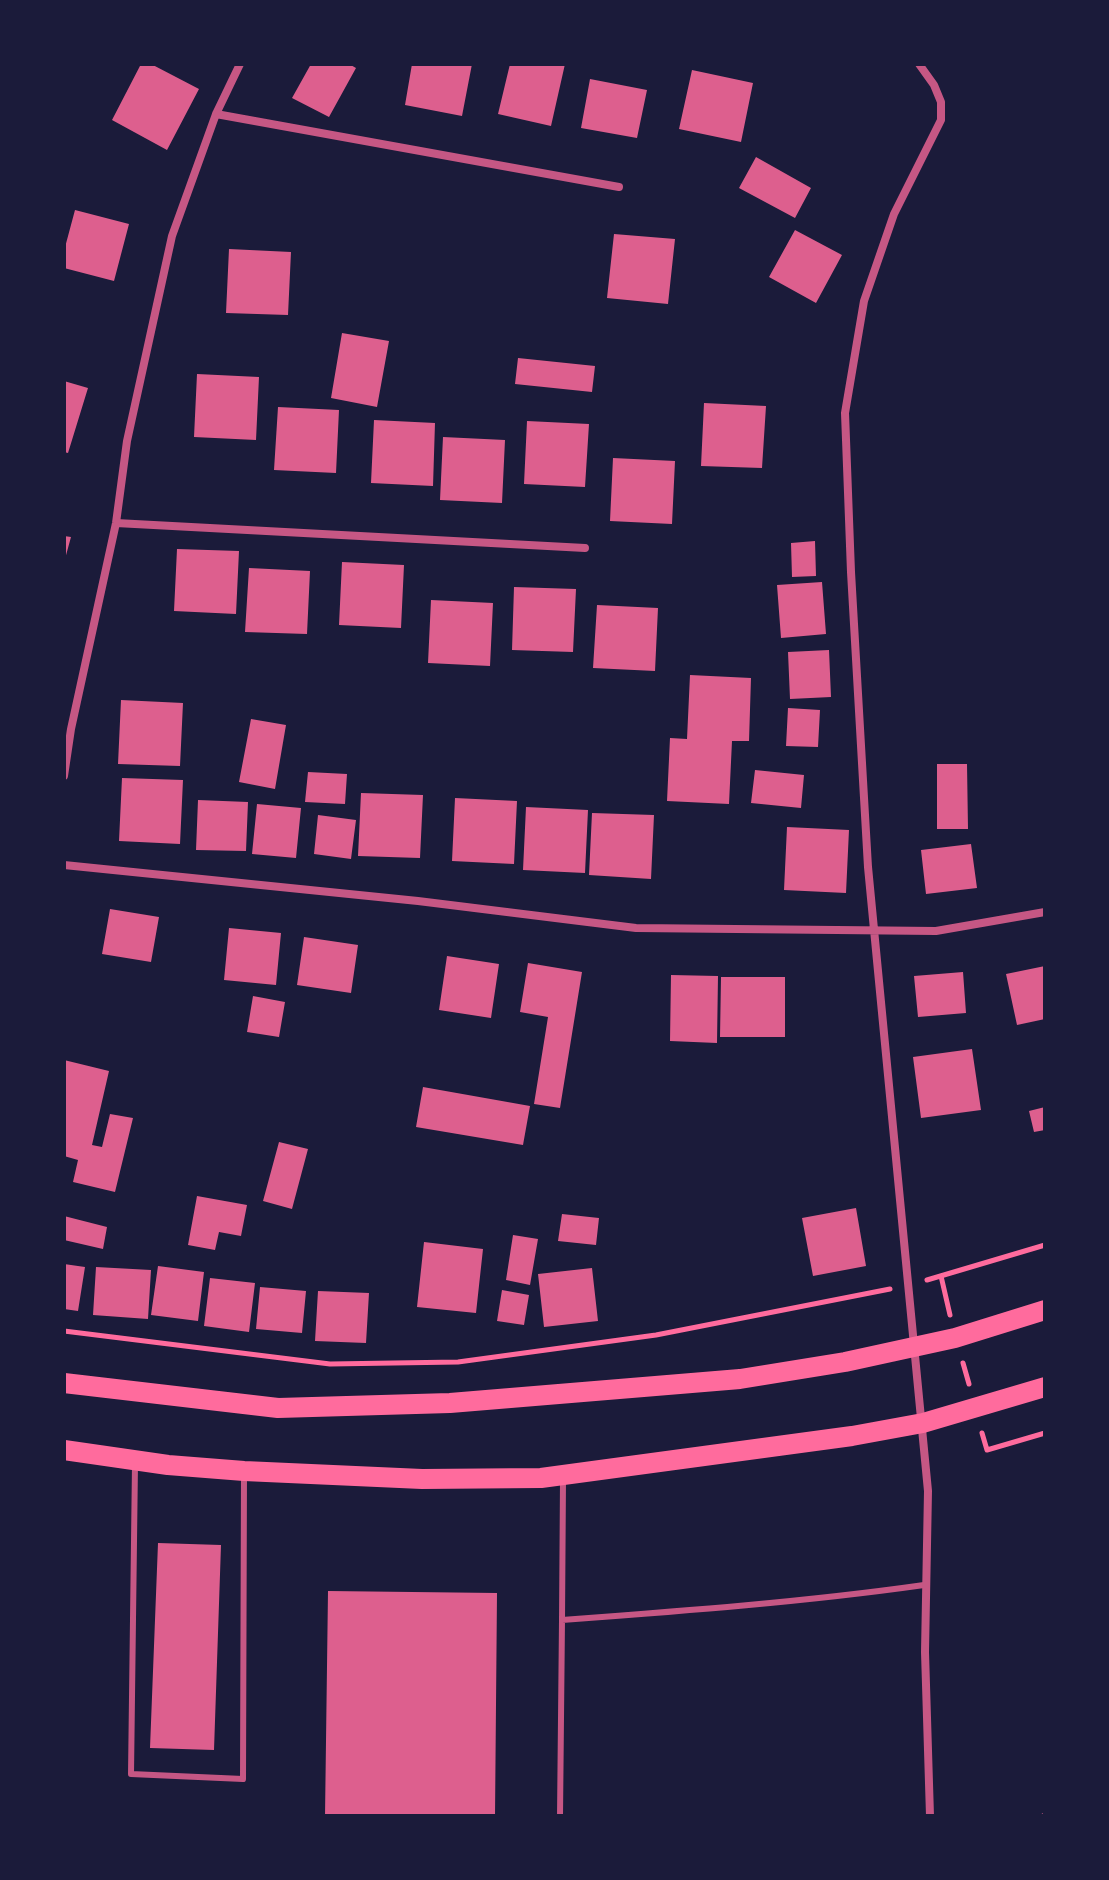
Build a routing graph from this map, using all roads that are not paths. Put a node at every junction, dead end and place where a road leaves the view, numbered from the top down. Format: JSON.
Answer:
{"nodes":[{"id":1,"x":240,"y":64,"type":"edge"},
{"id":2,"x":919,"y":64,"type":"edge"},
{"id":3,"x":216,"y":114,"type":"junction"},
{"id":4,"x":619,"y":187,"type":"dead end"},
{"id":5,"x":116,"y":523,"type":"junction"},
{"id":6,"x":585,"y":548,"type":"dead end"},
{"id":7,"x":64,"y":776,"type":"edge"},
{"id":8,"x":64,"y":865,"type":"edge"},
{"id":9,"x":1045,"y":912,"type":"edge"},
{"id":10,"x":874,"y":930,"type":"junction"},
{"id":11,"x":1045,"y":1310,"type":"edge"},
{"id":12,"x":914,"y":1346,"type":"junction"},
{"id":13,"x":64,"y":1383,"type":"edge"},
{"id":14,"x":1045,"y":1387,"type":"edge"},
{"id":15,"x":923,"y":1423,"type":"junction"},
{"id":16,"x":64,"y":1450,"type":"edge"},
{"id":17,"x":135,"y":1460,"type":"junction"},
{"id":18,"x":244,"y":1471,"type":"junction"},
{"id":19,"x":563,"y":1475,"type":"junction"},
{"id":20,"x":924,"y":1585,"type":"junction"},
{"id":21,"x":562,"y":1620,"type":"junction"},
{"id":22,"x":560,"y":1816,"type":"edge"},
{"id":23,"x":930,"y":1816,"type":"edge"}],
"edges":[{"from":1,"to":3,"type":"street"},
{"from":2,"to":10,"type":"street"},
{"from":3,"to":4,"type":"street"},
{"from":3,"to":5,"type":"street"},
{"from":5,"to":6,"type":"street"},
{"from":5,"to":7,"type":"street"},
{"from":8,"to":10,"type":"street"},
{"from":9,"to":10,"type":"street"},
{"from":10,"to":12,"type":"street"},
{"from":11,"to":12,"type":"main road"},
{"from":12,"to":13,"type":"main road"},
{"from":12,"to":15,"type":"street"},
{"from":14,"to":15,"type":"main road"},
{"from":15,"to":19,"type":"main road"},
{"from":15,"to":20,"type":"street"},
{"from":16,"to":17,"type":"main road"},
{"from":17,"to":18,"type":"main road"},
{"from":17,"to":18,"type":"lane"},
{"from":18,"to":19,"type":"main road"},
{"from":19,"to":21,"type":"lane"},
{"from":20,"to":21,"type":"lane"},
{"from":20,"to":23,"type":"street"},
{"from":21,"to":22,"type":"lane"}]}
